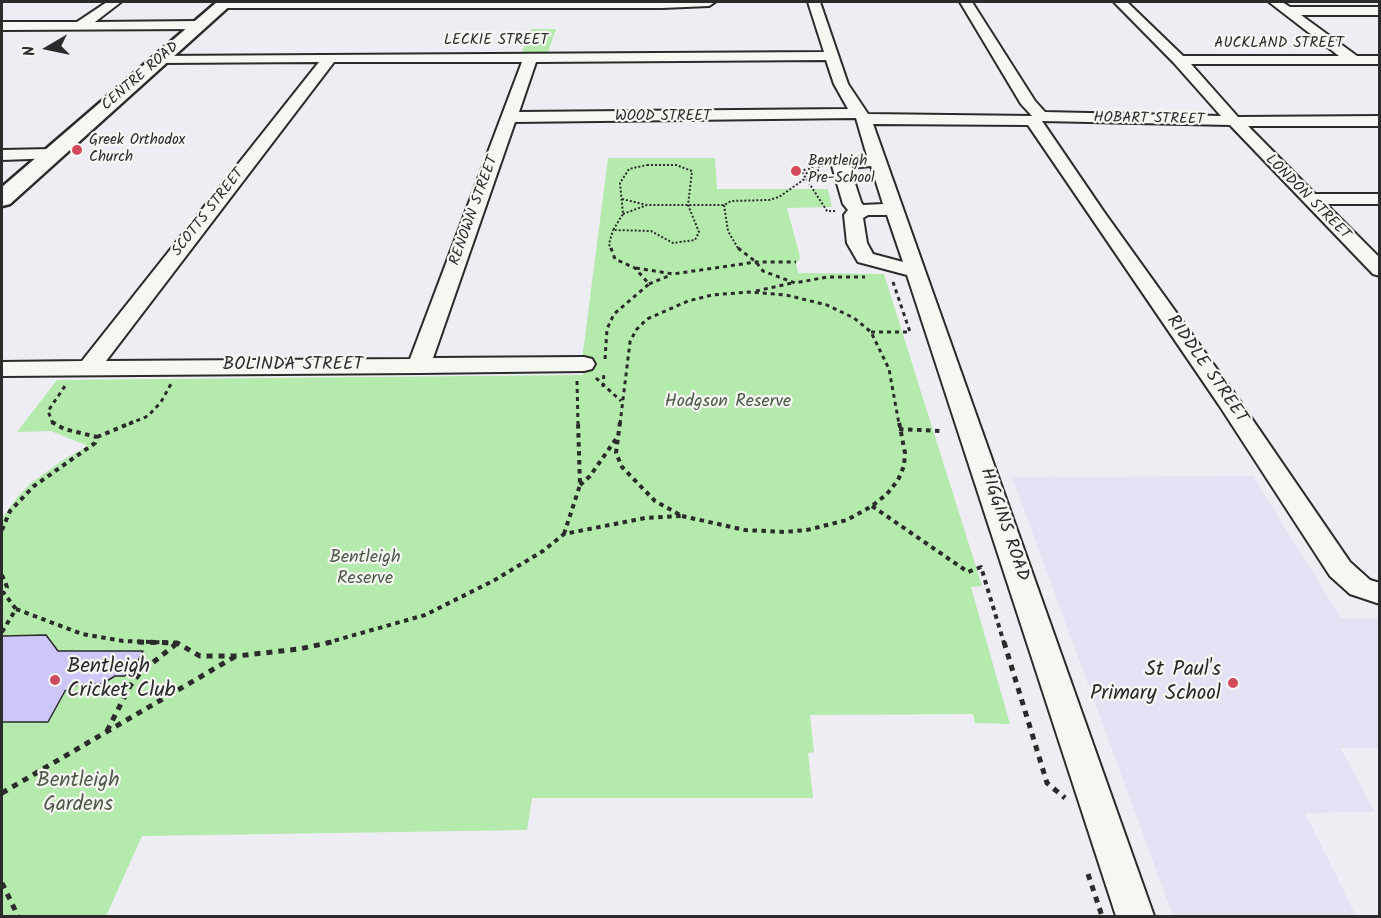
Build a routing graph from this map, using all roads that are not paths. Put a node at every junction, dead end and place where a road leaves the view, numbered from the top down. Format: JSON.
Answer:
{"nodes":[{"id":1,"x":115,"y":2,"type":"edge"},
{"id":2,"x":520,"y":2,"type":"edge"},
{"id":3,"x":709,"y":2,"type":"edge"},
{"id":4,"x":814,"y":2,"type":"edge"},
{"id":5,"x":966,"y":2,"type":"edge"},
{"id":6,"x":1120,"y":2,"type":"edge"},
{"id":7,"x":1275,"y":2,"type":"edge"},
{"id":8,"x":224,"y":3,"type":"edge"},
{"id":9,"x":663,"y":3,"type":"edge"},
{"id":10,"x":1288,"y":11,"type":"junction"},
{"id":11,"x":1380,"y":11,"type":"edge"},
{"id":12,"x":81,"y":25,"type":"junction"},
{"id":13,"x":199,"y":25,"type":"junction"},
{"id":14,"x":2,"y":26,"type":"edge"},
{"id":15,"x":24,"y":26,"type":"junction"},
{"id":16,"x":2,"y":40,"type":"edge"},
{"id":17,"x":832,"y":56,"type":"junction"},
{"id":18,"x":531,"y":57,"type":"junction"},
{"id":19,"x":330,"y":58,"type":"junction"},
{"id":20,"x":161,"y":59,"type":"junction"},
{"id":21,"x":1179,"y":60,"type":"junction"},
{"id":22,"x":1354,"y":60,"type":"junction"},
{"id":23,"x":1380,"y":60,"type":"edge"},
{"id":24,"x":509,"y":117,"type":"junction"},
{"id":25,"x":857,"y":117,"type":"junction"},
{"id":26,"x":1036,"y":118,"type":"junction"},
{"id":27,"x":1234,"y":121,"type":"junction"},
{"id":28,"x":1380,"y":121,"type":"edge"},
{"id":29,"x":52,"y":154,"type":"junction"},
{"id":30,"x":2,"y":155,"type":"edge"},
{"id":31,"x":878,"y":160,"type":"junction"},
{"id":32,"x":2,"y":199,"type":"edge"},
{"id":33,"x":1308,"y":199,"type":"junction"},
{"id":34,"x":1380,"y":199,"type":"edge"},
{"id":35,"x":895,"y":209,"type":"junction"},
{"id":36,"x":859,"y":211,"type":"junction"},
{"id":37,"x":1380,"y":270,"type":"edge"},
{"id":38,"x":903,"y":274,"type":"junction"},
{"id":39,"x":584,"y":364,"type":"road end"},
{"id":40,"x":419,"y":366,"type":"junction"},
{"id":41,"x":89,"y":368,"type":"junction"},
{"id":42,"x":2,"y":369,"type":"edge"},
{"id":43,"x":1380,"y":594,"type":"edge"},
{"id":44,"x":1135,"y":916,"type":"edge"}],
"edges":[{"from":1,"to":12,"type":"street"},
{"from":2,"to":8,"type":"street"},
{"from":2,"to":9,"type":"street"},
{"from":3,"to":9,"type":"street"},
{"from":4,"to":17,"type":"street","name":"HIGGINS ROAD"},
{"from":5,"to":26,"type":"street","name":"RIDDLE STREET"},
{"from":6,"to":21,"type":"street","name":"LONDON STREET"},
{"from":7,"to":10,"type":"street"},
{"from":8,"to":13,"type":"main road","name":"CENTRE ROAD"},
{"from":10,"to":11,"type":"street"},
{"from":10,"to":22,"type":"street"},
{"from":12,"to":13,"type":"street"},
{"from":12,"to":15,"type":"street"},
{"from":13,"to":20,"type":"main road","name":"CENTRE ROAD"},
{"from":14,"to":15,"type":"street"},
{"from":15,"to":16,"type":"street"},
{"from":17,"to":18,"type":"street","name":"LECKIE STREET"},
{"from":17,"to":25,"type":"street","name":"HIGGINS ROAD"},
{"from":18,"to":19,"type":"street","name":"LECKIE STREET"},
{"from":18,"to":24,"type":"street","name":"RENOWN STREET"},
{"from":19,"to":20,"type":"street","name":"LECKIE STREET"},
{"from":19,"to":41,"type":"street","name":"SCOTTS STREET"},
{"from":20,"to":29,"type":"main road","name":"CENTRE ROAD"},
{"from":21,"to":22,"type":"street","name":"AUCKLAND STREET"},
{"from":21,"to":27,"type":"street","name":"LONDON STREET"},
{"from":22,"to":23,"type":"street","name":"AUCKLAND STREET"},
{"from":24,"to":25,"type":"street","name":"WOOD STREET"},
{"from":24,"to":40,"type":"street","name":"RENOWN STREET"},
{"from":25,"to":26,"type":"street","name":"HOBART STREET"},
{"from":25,"to":31,"type":"street","name":"HIGGINS ROAD"},
{"from":26,"to":27,"type":"street","name":"HOBART STREET"},
{"from":26,"to":43,"type":"street","name":"RIDDLE STREET"},
{"from":27,"to":28,"type":"street","name":"HOBART STREET"},
{"from":27,"to":33,"type":"street","name":"LONDON STREET"},
{"from":29,"to":30,"type":"street"},
{"from":29,"to":32,"type":"main road","name":"CENTRE ROAD"},
{"from":31,"to":35,"type":"street","name":"HIGGINS ROAD"},
{"from":31,"to":36,"type":"street"},
{"from":33,"to":34,"type":"street"},
{"from":33,"to":37,"type":"street","name":"LONDON STREET"},
{"from":35,"to":36,"type":"street"},
{"from":35,"to":38,"type":"street","name":"HIGGINS ROAD"},
{"from":36,"to":38,"type":"street"},
{"from":38,"to":44,"type":"street","name":"HIGGINS ROAD"},
{"from":39,"to":40,"type":"street","name":"BOLINDA STREET"},
{"from":40,"to":41,"type":"street","name":"BOLINDA STREET"},
{"from":41,"to":42,"type":"street","name":"BOLINDA STREET"}]}
